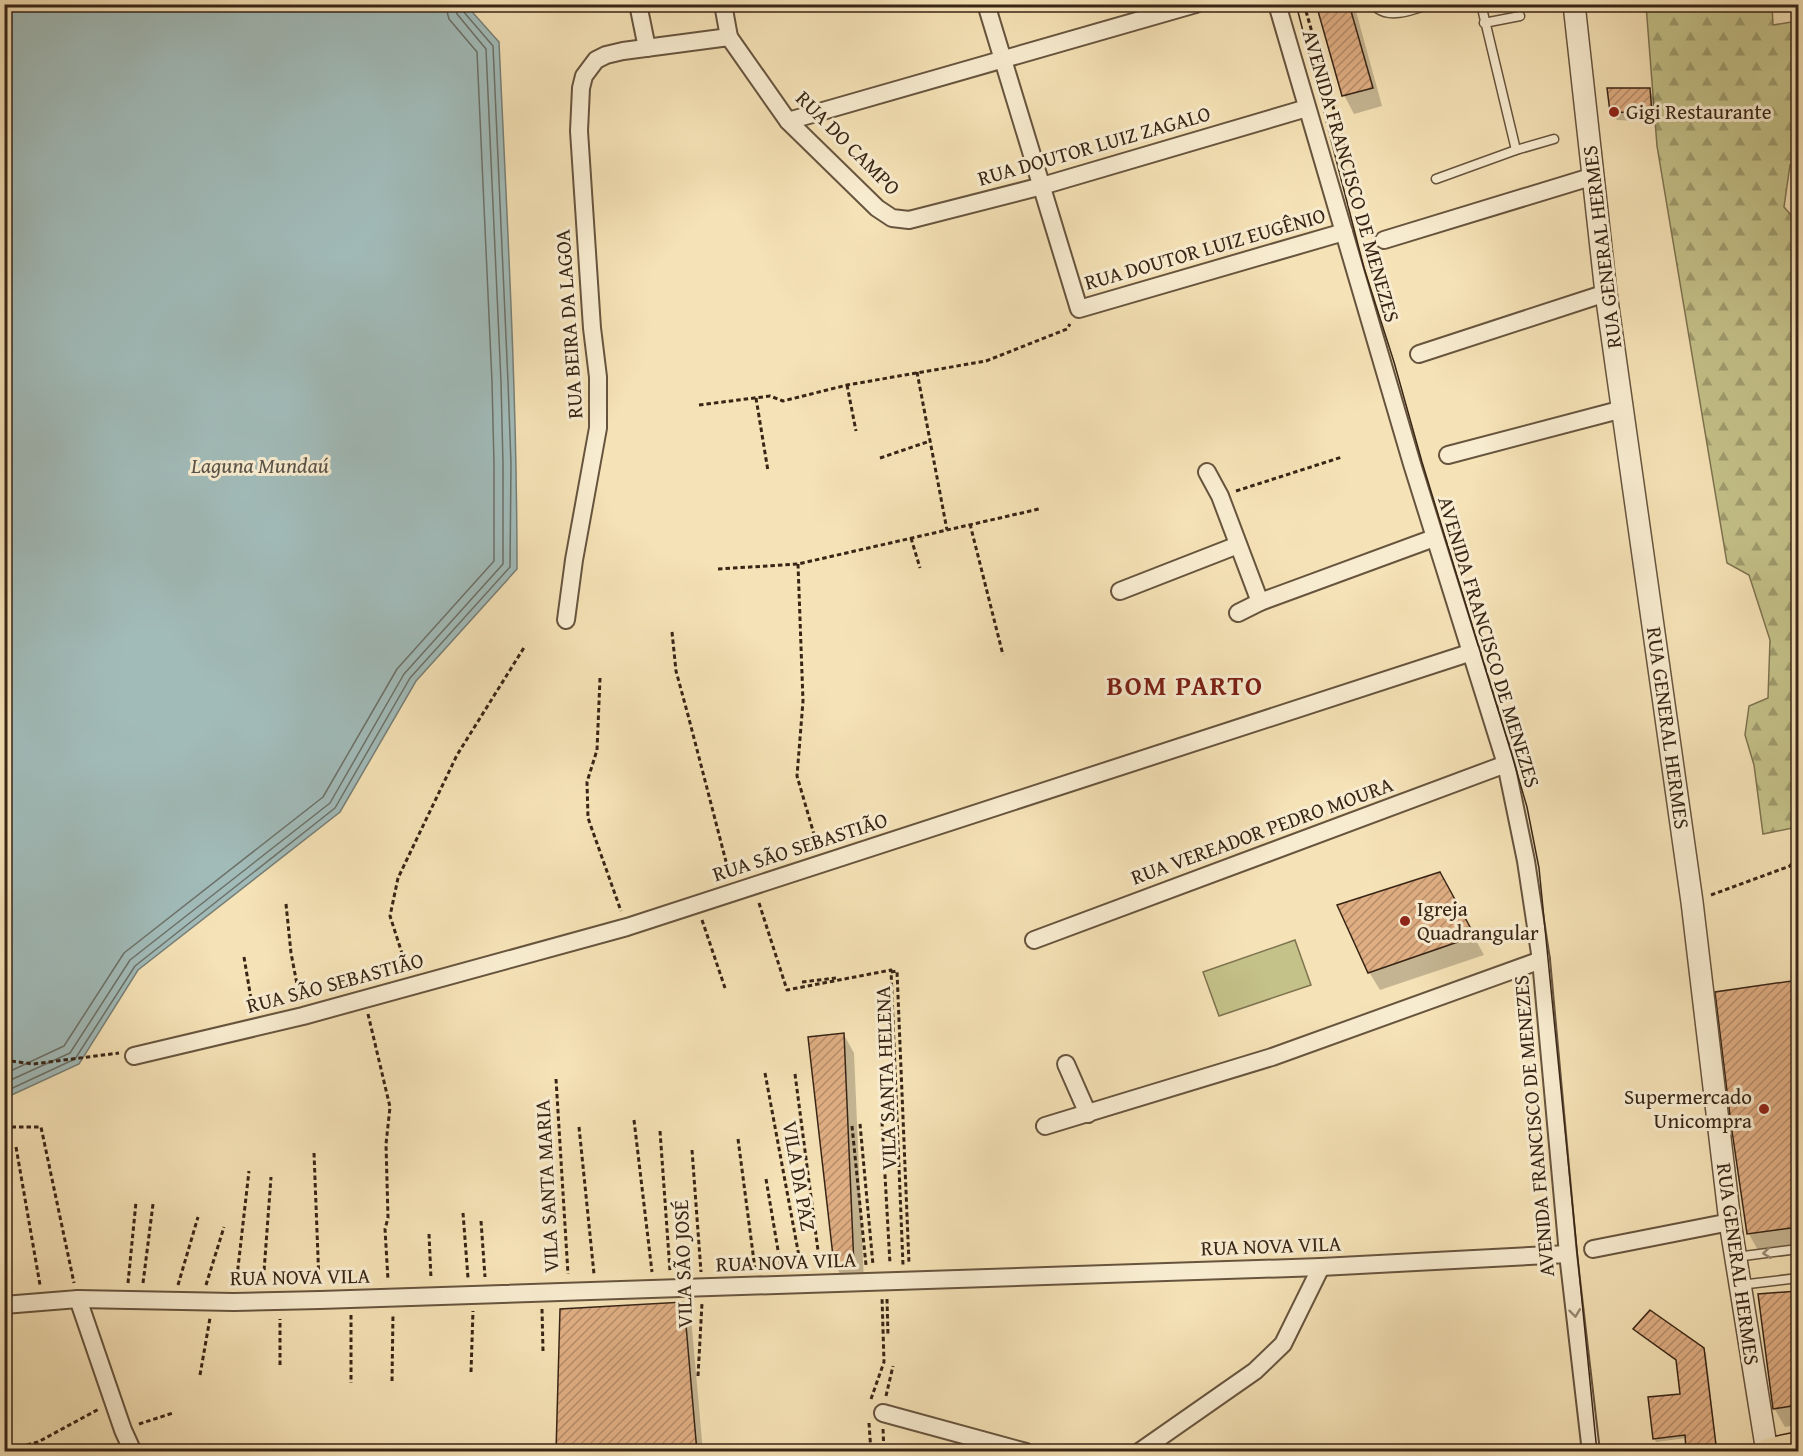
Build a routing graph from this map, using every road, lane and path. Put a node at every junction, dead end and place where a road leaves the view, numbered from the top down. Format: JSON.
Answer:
{"nodes":[{"id":1,"x":638,"y":4,"type":"edge"},
{"id":2,"x":723,"y":4,"type":"edge"},
{"id":3,"x":986,"y":4,"type":"edge"},
{"id":4,"x":1196,"y":4,"type":"edge"},
{"id":5,"x":1277,"y":4,"type":"edge"},
{"id":6,"x":1304,"y":4,"type":"edge"},
{"id":7,"x":1377,"y":4,"type":"edge"},
{"id":8,"x":1431,"y":4,"type":"edge"},
{"id":9,"x":1481,"y":4,"type":"edge"},
{"id":10,"x":1574,"y":4,"type":"edge"},
{"id":11,"x":1521,"y":16,"type":"dead end"},
{"id":12,"x":1484,"y":22,"type":"junction"},
{"id":13,"x":729,"y":37,"type":"junction"},
{"id":14,"x":647,"y":48,"type":"junction"},
{"id":15,"x":1004,"y":59,"type":"junction"},
{"id":16,"x":1307,"y":108,"type":"junction"},
{"id":17,"x":788,"y":121,"type":"junction"},
{"id":18,"x":1554,"y":139,"type":"dead end"},
{"id":19,"x":1345,"y":148,"type":"dead end"},
{"id":20,"x":1516,"y":150,"type":"junction"},
{"id":21,"x":1594,"y":176,"type":"junction"},
{"id":22,"x":1436,"y":178,"type":"dead end"},
{"id":23,"x":1042,"y":186,"type":"junction"},
{"id":24,"x":892,"y":218,"type":"joint"},
{"id":25,"x":1344,"y":232,"type":"junction"},
{"id":26,"x":1384,"y":240,"type":"dead end"},
{"id":27,"x":1606,"y":293,"type":"junction"},
{"id":28,"x":1079,"y":309,"type":"junction"},
{"id":29,"x":1419,"y":354,"type":"dead end"},
{"id":30,"x":917,"y":372,"type":"junction"},
{"id":31,"x":847,"y":385,"type":"junction"},
{"id":32,"x":756,"y":398,"type":"junction"},
{"id":33,"x":699,"y":405,"type":"dead end"},
{"id":34,"x":1623,"y":408,"type":"junction"},
{"id":35,"x":856,"y":431,"type":"dead end"},
{"id":36,"x":930,"y":441,"type":"junction"},
{"id":37,"x":1448,"y":455,"type":"dead end"},
{"id":38,"x":1342,"y":457,"type":"dead end"},
{"id":39,"x":880,"y":458,"type":"dead end"},
{"id":40,"x":768,"y":471,"type":"dead end"},
{"id":41,"x":1207,"y":472,"type":"dead end"},
{"id":42,"x":1220,"y":496,"type":"junction"},
{"id":43,"x":1040,"y":509,"type":"dead end"},
{"id":44,"x":970,"y":524,"type":"junction"},
{"id":45,"x":946,"y":530,"type":"junction"},
{"id":46,"x":911,"y":538,"type":"junction"},
{"id":47,"x":1434,"y":538,"type":"junction"},
{"id":48,"x":1238,"y":545,"type":"junction"},
{"id":49,"x":798,"y":564,"type":"junction"},
{"id":50,"x":920,"y":568,"type":"dead end"},
{"id":51,"x":718,"y":570,"type":"dead end"},
{"id":52,"x":1120,"y":591,"type":"dead end"},
{"id":53,"x":1260,"y":602,"type":"junction"},
{"id":54,"x":1238,"y":613,"type":"dead end"},
{"id":55,"x":566,"y":620,"type":"dead end"},
{"id":56,"x":672,"y":632,"type":"dead end"},
{"id":57,"x":525,"y":646,"type":"dead end"},
{"id":58,"x":1472,"y":652,"type":"junction"},
{"id":59,"x":1004,"y":655,"type":"dead end"},
{"id":60,"x":600,"y":678,"type":"dead end"},
{"id":61,"x":1506,"y":764,"type":"junction"},
{"id":62,"x":1798,"y":855,"type":"edge"},
{"id":63,"x":822,"y":864,"type":"junction"},
{"id":64,"x":734,"y":893,"type":"junction"},
{"id":65,"x":756,"y":893,"type":"dead end"},
{"id":66,"x":1692,"y":902,"type":"junction"},
{"id":67,"x":286,"y":904,"type":"dead end"},
{"id":68,"x":697,"y":904,"type":"junction"},
{"id":69,"x":627,"y":927,"type":"junction"},
{"id":70,"x":1034,"y":940,"type":"dead end"},
{"id":71,"x":244,"y":957,"type":"dead end"},
{"id":72,"x":1541,"y":960,"type":"junction"},
{"id":73,"x":802,"y":982,"type":"dead end"},
{"id":74,"x":412,"y":985,"type":"junction"},
{"id":75,"x":725,"y":988,"type":"dead end"},
{"id":76,"x":365,"y":1000,"type":"junction"},
{"id":77,"x":303,"y":1016,"type":"junction"},
{"id":78,"x":255,"y":1028,"type":"junction"},
{"id":79,"x":134,"y":1056,"type":"dead end"},
{"id":80,"x":1066,"y":1064,"type":"dead end"},
{"id":81,"x":765,"y":1073,"type":"dead end"},
{"id":82,"x":795,"y":1074,"type":"dead end"},
{"id":83,"x":556,"y":1079,"type":"dead end"},
{"id":84,"x":1088,"y":1114,"type":"junction"},
{"id":85,"x":634,"y":1120,"type":"dead end"},
{"id":86,"x":882,"y":1122,"type":"dead end"},
{"id":87,"x":860,"y":1124,"type":"dead end"},
{"id":88,"x":579,"y":1126,"type":"dead end"},
{"id":89,"x":852,"y":1126,"type":"dead end"},
{"id":90,"x":1046,"y":1126,"type":"dead end"},
{"id":91,"x":4,"y":1127,"type":"edge"},
{"id":92,"x":660,"y":1131,"type":"dead end"},
{"id":93,"x":738,"y":1139,"type":"dead end"},
{"id":94,"x":16,"y":1147,"type":"dead end"},
{"id":95,"x":692,"y":1150,"type":"dead end"},
{"id":96,"x":314,"y":1153,"type":"dead end"},
{"id":97,"x":249,"y":1170,"type":"dead end"},
{"id":98,"x":271,"y":1178,"type":"dead end"},
{"id":99,"x":766,"y":1179,"type":"dead end"},
{"id":100,"x":136,"y":1202,"type":"dead end"},
{"id":101,"x":153,"y":1204,"type":"dead end"},
{"id":102,"x":463,"y":1213,"type":"dead end"},
{"id":103,"x":198,"y":1217,"type":"dead end"},
{"id":104,"x":481,"y":1221,"type":"dead end"},
{"id":105,"x":1730,"y":1222,"type":"junction"},
{"id":106,"x":224,"y":1227,"type":"dead end"},
{"id":107,"x":429,"y":1234,"type":"dead end"},
{"id":108,"x":1593,"y":1249,"type":"dead end"},
{"id":109,"x":1798,"y":1249,"type":"edge"},
{"id":110,"x":1568,"y":1254,"type":"junction"},
{"id":111,"x":1735,"y":1257,"type":"junction"},
{"id":112,"x":1321,"y":1267,"type":"junction"},
{"id":113,"x":1798,"y":1278,"type":"edge"},
{"id":114,"x":888,"y":1281,"type":"junction"},
{"id":115,"x":822,"y":1283,"type":"junction"},
{"id":116,"x":783,"y":1284,"type":"junction"},
{"id":117,"x":804,"y":1284,"type":"junction"},
{"id":118,"x":757,"y":1285,"type":"junction"},
{"id":119,"x":1740,"y":1285,"type":"junction"},
{"id":120,"x":702,"y":1287,"type":"junction"},
{"id":121,"x":671,"y":1288,"type":"junction"},
{"id":122,"x":654,"y":1289,"type":"junction"},
{"id":123,"x":569,"y":1291,"type":"junction"},
{"id":124,"x":596,"y":1291,"type":"junction"},
{"id":125,"x":76,"y":1292,"type":"junction"},
{"id":126,"x":541,"y":1292,"type":"junction"},
{"id":127,"x":476,"y":1294,"type":"junction"},
{"id":128,"x":432,"y":1296,"type":"junction"},
{"id":129,"x":391,"y":1297,"type":"junction"},
{"id":130,"x":351,"y":1298,"type":"junction"},
{"id":131,"x":134,"y":1300,"type":"junction"},
{"id":132,"x":320,"y":1300,"type":"junction"},
{"id":133,"x":42,"y":1301,"type":"junction"},
{"id":134,"x":174,"y":1301,"type":"junction"},
{"id":135,"x":206,"y":1301,"type":"junction"},
{"id":136,"x":262,"y":1301,"type":"junction"},
{"id":137,"x":280,"y":1301,"type":"junction"},
{"id":138,"x":234,"y":1302,"type":"junction"},
{"id":139,"x":4,"y":1305,"type":"edge"},
{"id":140,"x":888,"y":1336,"type":"dead end"},
{"id":141,"x":543,"y":1351,"type":"dead end"},
{"id":142,"x":280,"y":1365,"type":"dead end"},
{"id":143,"x":471,"y":1372,"type":"dead end"},
{"id":144,"x":200,"y":1375,"type":"dead end"},
{"id":145,"x":698,"y":1376,"type":"dead end"},
{"id":146,"x":392,"y":1381,"type":"dead end"},
{"id":147,"x":351,"y":1383,"type":"dead end"},
{"id":148,"x":113,"y":1401,"type":"junction"},
{"id":149,"x":173,"y":1413,"type":"dead end"},
{"id":150,"x":873,"y":1413,"type":"junction"},
{"id":151,"x":123,"y":1430,"type":"junction"},
{"id":152,"x":4,"y":1441,"type":"edge"},
{"id":153,"x":1798,"y":1446,"type":"edge"},
{"id":154,"x":7,"y":1451,"type":"edge"},
{"id":155,"x":133,"y":1452,"type":"edge"},
{"id":156,"x":871,"y":1452,"type":"edge"},
{"id":157,"x":1026,"y":1452,"type":"edge"},
{"id":158,"x":1139,"y":1452,"type":"edge"},
{"id":159,"x":1591,"y":1452,"type":"edge"},
{"id":160,"x":1768,"y":1452,"type":"edge"}],
"edges":[{"from":1,"to":14,"type":"street"},
{"from":2,"to":13,"type":"street"},
{"from":3,"to":15,"type":"street"},
{"from":4,"to":15,"type":"street"},
{"from":5,"to":16,"type":"street","name":"AVENIDA FRANCISCO DE MENEZES"},
{"from":6,"to":19,"type":"path"},
{"from":7,"to":8,"type":"lane"},
{"from":9,"to":12,"type":"lane"},
{"from":10,"to":21,"type":"street","name":"RUA GENERAL HERMES"},
{"from":11,"to":12,"type":"lane"},
{"from":12,"to":20,"type":"lane"},
{"from":13,"to":14,"type":"street"},
{"from":13,"to":17,"type":"street","name":"RUA DO CAMPO"},
{"from":14,"to":55,"type":"street","name":"RUA BEIRA DA LAGOA"},
{"from":15,"to":17,"type":"street"},
{"from":15,"to":23,"type":"street"},
{"from":16,"to":23,"type":"street","name":"RUA DOUTOR LUIZ ZAGALO"},
{"from":16,"to":25,"type":"street","name":"AVENIDA FRANCISCO DE MENEZES"},
{"from":17,"to":24,"type":"street","name":"RUA DO CAMPO"},
{"from":18,"to":20,"type":"lane"},
{"from":20,"to":22,"type":"lane"},
{"from":21,"to":26,"type":"street"},
{"from":21,"to":27,"type":"street","name":"RUA GENERAL HERMES"},
{"from":23,"to":24,"type":"street","name":"RUA DOUTOR LUIZ ZAGALO"},
{"from":23,"to":28,"type":"street"},
{"from":25,"to":28,"type":"street","name":"RUA DOUTOR LUIZ EUGÊNIO"},
{"from":25,"to":47,"type":"street","name":"AVENIDA FRANCISCO DE MENEZES"},
{"from":27,"to":29,"type":"street"},
{"from":27,"to":34,"type":"street","name":"RUA GENERAL HERMES"},
{"from":28,"to":30,"type":"path"},
{"from":30,"to":31,"type":"path"},
{"from":30,"to":36,"type":"path"},
{"from":31,"to":32,"type":"path"},
{"from":31,"to":35,"type":"path"},
{"from":32,"to":33,"type":"path"},
{"from":32,"to":40,"type":"path"},
{"from":34,"to":37,"type":"street"},
{"from":34,"to":66,"type":"street","name":"RUA GENERAL HERMES"},
{"from":36,"to":39,"type":"path"},
{"from":36,"to":45,"type":"path"},
{"from":38,"to":42,"type":"path"},
{"from":41,"to":42,"type":"street"},
{"from":42,"to":48,"type":"street"},
{"from":43,"to":44,"type":"path"},
{"from":44,"to":45,"type":"path"},
{"from":44,"to":59,"type":"path"},
{"from":45,"to":46,"type":"path"},
{"from":46,"to":49,"type":"path"},
{"from":46,"to":50,"type":"path"},
{"from":47,"to":53,"type":"street"},
{"from":47,"to":58,"type":"street","name":"AVENIDA FRANCISCO DE MENEZES"},
{"from":48,"to":52,"type":"street"},
{"from":48,"to":53,"type":"street"},
{"from":49,"to":51,"type":"path"},
{"from":49,"to":63,"type":"path"},
{"from":53,"to":54,"type":"street"},
{"from":56,"to":64,"type":"path"},
{"from":57,"to":74,"type":"path"},
{"from":58,"to":61,"type":"street","name":"AVENIDA FRANCISCO DE MENEZES"},
{"from":58,"to":63,"type":"street","name":"RUA SÃO SEBASTIÃO"},
{"from":60,"to":69,"type":"path"},
{"from":61,"to":70,"type":"street","name":"RUA VEREADOR PEDRO MOURA"},
{"from":61,"to":72,"type":"street","name":"AVENIDA FRANCISCO DE MENEZES"},
{"from":62,"to":66,"type":"path"},
{"from":63,"to":64,"type":"street","name":"RUA SÃO SEBASTIÃO"},
{"from":64,"to":68,"type":"street","name":"RUA SÃO SEBASTIÃO"},
{"from":65,"to":114,"type":"path"},
{"from":66,"to":105,"type":"street","name":"RUA GENERAL HERMES"},
{"from":67,"to":77,"type":"path"},
{"from":68,"to":69,"type":"street","name":"RUA SÃO SEBASTIÃO"},
{"from":68,"to":75,"type":"path"},
{"from":69,"to":74,"type":"street","name":"RUA SÃO SEBASTIÃO"},
{"from":71,"to":78,"type":"path"},
{"from":72,"to":84,"type":"street"},
{"from":72,"to":110,"type":"street","name":"AVENIDA FRANCISCO DE MENEZES"},
{"from":73,"to":114,"type":"path","name":"VILA SANTA HELENA"},
{"from":74,"to":76,"type":"street","name":"RUA SÃO SEBASTIÃO"},
{"from":76,"to":77,"type":"street","name":"RUA SÃO SEBASTIÃO"},
{"from":76,"to":129,"type":"path"},
{"from":77,"to":78,"type":"street","name":"RUA SÃO SEBASTIÃO"},
{"from":78,"to":79,"type":"street","name":"RUA SÃO SEBASTIÃO"},
{"from":80,"to":84,"type":"street"},
{"from":81,"to":117,"type":"path","name":"VILA DA PAZ"},
{"from":82,"to":115,"type":"path"},
{"from":83,"to":123,"type":"path","name":"VILA SANTA MARIA"},
{"from":84,"to":90,"type":"street"},
{"from":85,"to":122,"type":"path"},
{"from":86,"to":114,"type":"path"},
{"from":87,"to":114,"type":"path"},
{"from":88,"to":124,"type":"path"},
{"from":89,"to":114,"type":"path"},
{"from":91,"to":125,"type":"path"},
{"from":92,"to":121,"type":"path"},
{"from":93,"to":118,"type":"path"},
{"from":94,"to":133,"type":"path"},
{"from":95,"to":120,"type":"path","name":"VILA SÃO JOSÉ"},
{"from":96,"to":132,"type":"path"},
{"from":97,"to":138,"type":"path"},
{"from":98,"to":136,"type":"path"},
{"from":99,"to":116,"type":"path"},
{"from":100,"to":131,"type":"path"},
{"from":101,"to":131,"type":"path"},
{"from":102,"to":127,"type":"path"},
{"from":103,"to":134,"type":"path"},
{"from":104,"to":127,"type":"path"},
{"from":105,"to":108,"type":"street"},
{"from":105,"to":111,"type":"street","name":"RUA GENERAL HERMES"},
{"from":106,"to":135,"type":"path"},
{"from":107,"to":128,"type":"path"},
{"from":109,"to":111,"type":"lane","one_way":true},
{"from":110,"to":112,"type":"street","name":"RUA NOVA VILA"},
{"from":110,"to":159,"type":"street","name":"AVENIDA FRANCISCO DE MENEZES","one_way":true},
{"from":111,"to":119,"type":"street","name":"RUA GENERAL HERMES"},
{"from":112,"to":114,"type":"street","name":"RUA NOVA VILA"},
{"from":112,"to":158,"type":"street"},
{"from":113,"to":119,"type":"lane"},
{"from":114,"to":115,"type":"street","name":"RUA NOVA VILA"},
{"from":114,"to":140,"type":"path"},
{"from":114,"to":150,"type":"path"},
{"from":115,"to":117,"type":"street","name":"RUA NOVA VILA"},
{"from":116,"to":117,"type":"street","name":"RUA NOVA VILA"},
{"from":116,"to":118,"type":"street","name":"RUA NOVA VILA"},
{"from":118,"to":120,"type":"street","name":"RUA NOVA VILA"},
{"from":119,"to":160,"type":"street","name":"RUA GENERAL HERMES"},
{"from":120,"to":121,"type":"street","name":"RUA NOVA VILA"},
{"from":120,"to":145,"type":"path","name":"VILA SÃO JOSÉ"},
{"from":121,"to":122,"type":"street","name":"RUA NOVA VILA"},
{"from":122,"to":124,"type":"street","name":"RUA NOVA VILA"},
{"from":123,"to":124,"type":"street","name":"RUA NOVA VILA"},
{"from":123,"to":126,"type":"street","name":"RUA NOVA VILA"},
{"from":125,"to":131,"type":"street","name":"RUA NOVA VILA"},
{"from":125,"to":133,"type":"street","name":"RUA NOVA VILA"},
{"from":125,"to":148,"type":"street"},
{"from":126,"to":127,"type":"street","name":"RUA NOVA VILA"},
{"from":126,"to":141,"type":"path"},
{"from":127,"to":128,"type":"street","name":"RUA NOVA VILA"},
{"from":127,"to":143,"type":"path"},
{"from":128,"to":129,"type":"street","name":"RUA NOVA VILA"},
{"from":129,"to":130,"type":"street","name":"RUA NOVA VILA"},
{"from":129,"to":146,"type":"path"},
{"from":130,"to":132,"type":"street","name":"RUA NOVA VILA"},
{"from":130,"to":147,"type":"path"},
{"from":131,"to":134,"type":"street","name":"RUA NOVA VILA"},
{"from":132,"to":137,"type":"street","name":"RUA NOVA VILA"},
{"from":133,"to":139,"type":"street","name":"RUA NOVA VILA"},
{"from":134,"to":135,"type":"street","name":"RUA NOVA VILA"},
{"from":135,"to":138,"type":"street","name":"RUA NOVA VILA"},
{"from":135,"to":144,"type":"path"},
{"from":136,"to":137,"type":"street","name":"RUA NOVA VILA"},
{"from":136,"to":138,"type":"street","name":"RUA NOVA VILA"},
{"from":137,"to":142,"type":"path"},
{"from":148,"to":151,"type":"street"},
{"from":148,"to":154,"type":"path"},
{"from":149,"to":151,"type":"path"},
{"from":150,"to":156,"type":"path"},
{"from":150,"to":157,"type":"street"},
{"from":151,"to":155,"type":"street"},
{"from":152,"to":154,"type":"path"},
{"from":153,"to":160,"type":"main road"}]}
